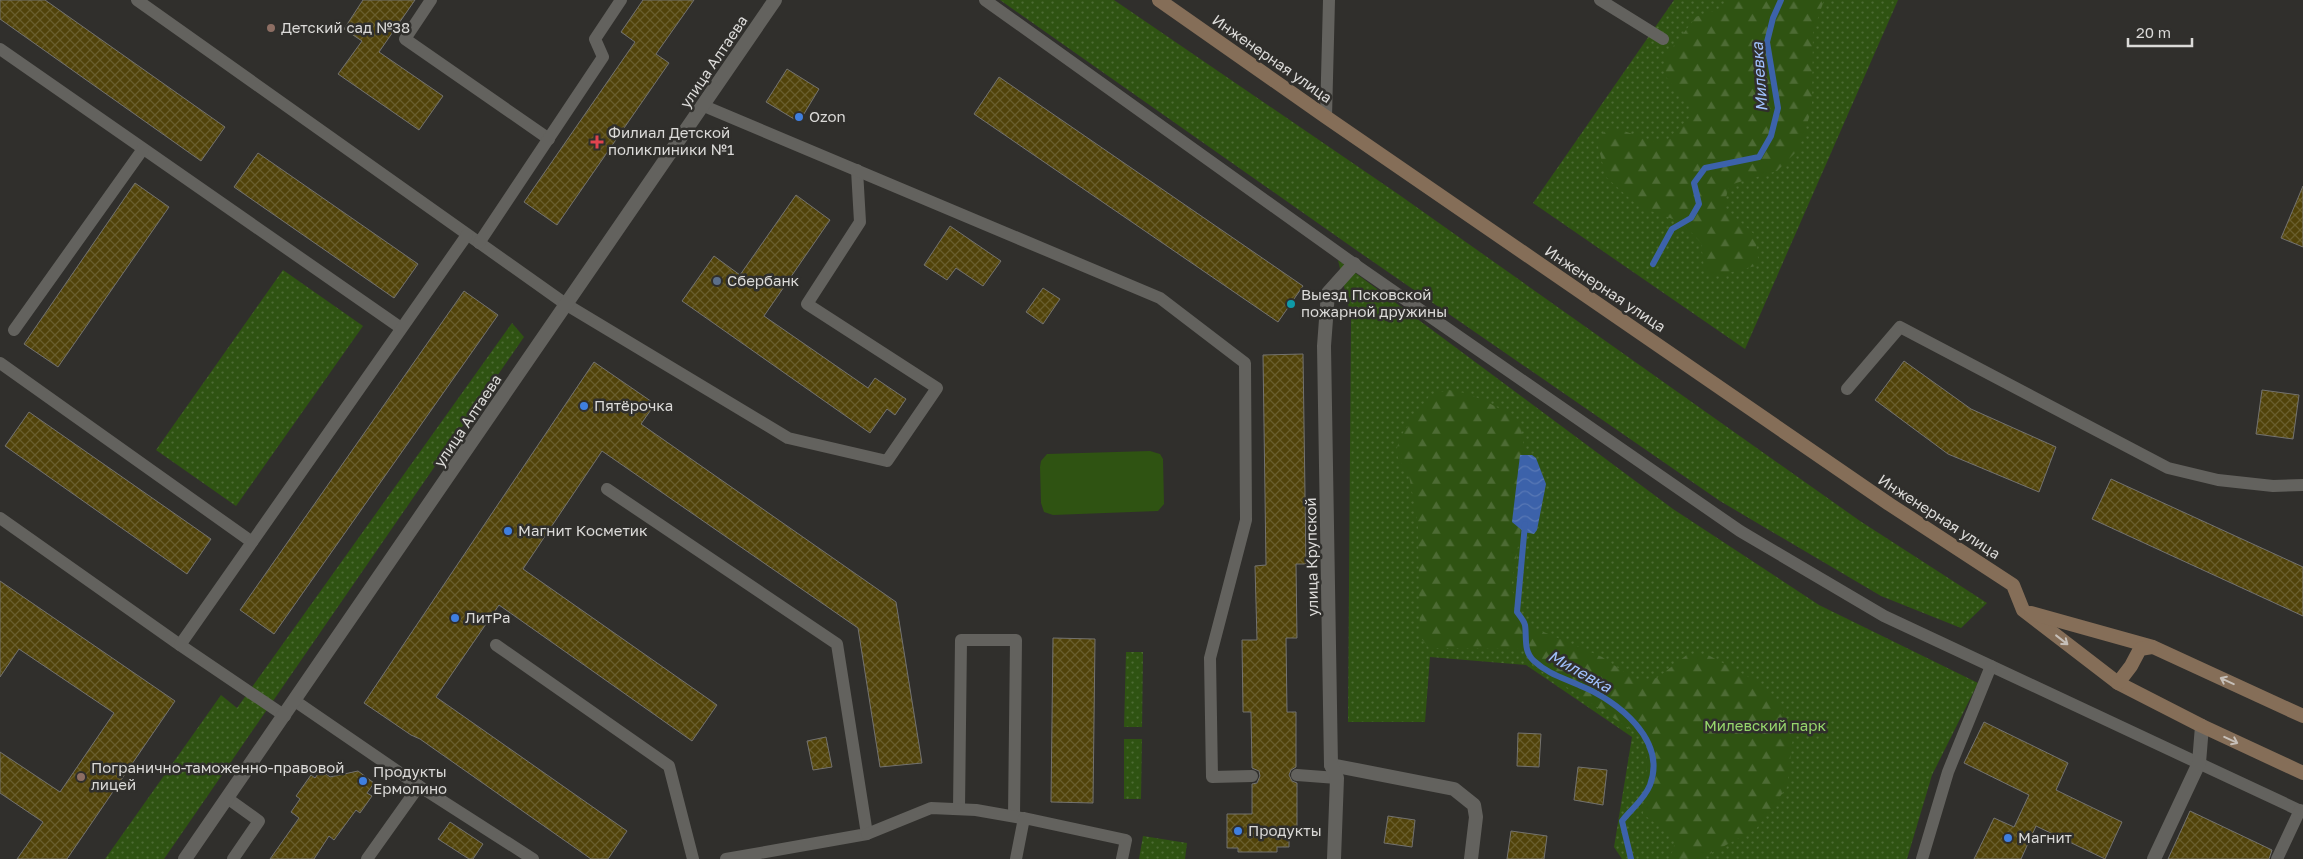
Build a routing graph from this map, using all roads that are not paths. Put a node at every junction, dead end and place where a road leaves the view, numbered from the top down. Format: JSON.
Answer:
{"nodes":[{"id":1,"x":137,"y":0,"type":"edge"},
{"id":2,"x":431,"y":0,"type":"edge"},
{"id":3,"x":621,"y":0,"type":"edge"},
{"id":4,"x":775,"y":0,"type":"edge"},
{"id":5,"x":985,"y":0,"type":"edge"},
{"id":6,"x":1159,"y":0,"type":"edge"},
{"id":7,"x":1329,"y":0,"type":"edge"},
{"id":8,"x":1600,"y":0,"type":"edge"},
{"id":9,"x":1663,"y":39,"type":"dead end"},
{"id":10,"x":0,"y":49,"type":"edge"},
{"id":11,"x":704,"y":106,"type":"junction"},
{"id":12,"x":1326,"y":117,"type":"junction"},
{"id":13,"x":549,"y":139,"type":"junction"},
{"id":14,"x":143,"y":149,"type":"junction"},
{"id":15,"x":857,"y":170,"type":"junction"},
{"id":16,"x":467,"y":235,"type":"junction"},
{"id":17,"x":479,"y":244,"type":"junction"},
{"id":18,"x":1354,"y":264,"type":"junction"},
{"id":19,"x":567,"y":304,"type":"junction"},
{"id":20,"x":401,"y":328,"type":"junction"},
{"id":21,"x":14,"y":330,"type":"dead end"},
{"id":22,"x":0,"y":363,"type":"edge"},
{"id":23,"x":1847,"y":389,"type":"dead end"},
{"id":24,"x":2303,"y":485,"type":"edge"},
{"id":25,"x":607,"y":489,"type":"dead end"},
{"id":26,"x":0,"y":518,"type":"edge"},
{"id":27,"x":252,"y":542,"type":"junction"},
{"id":28,"x":2024,"y":610,"type":"junction"},
{"id":29,"x":180,"y":645,"type":"junction"},
{"id":30,"x":496,"y":645,"type":"dead end"},
{"id":31,"x":2153,"y":647,"type":"junction"},
{"id":32,"x":1991,"y":666,"type":"junction"},
{"id":33,"x":2118,"y":683,"type":"junction"},
{"id":34,"x":295,"y":701,"type":"junction"},
{"id":35,"x":284,"y":716,"type":"junction"},
{"id":36,"x":2303,"y":716,"type":"edge"},
{"id":37,"x":2202,"y":726,"type":"junction"},
{"id":38,"x":2199,"y":763,"type":"junction"},
{"id":39,"x":1331,"y":765,"type":"junction"},
{"id":40,"x":2303,"y":773,"type":"edge"},
{"id":41,"x":1296,"y":775,"type":"dead end"},
{"id":42,"x":1252,"y":776,"type":"dead end"},
{"id":43,"x":1337,"y":778,"type":"junction"},
{"id":44,"x":419,"y":786,"type":"junction"},
{"id":45,"x":227,"y":798,"type":"junction"},
{"id":46,"x":959,"y":809,"type":"junction"},
{"id":47,"x":2301,"y":811,"type":"edge"},
{"id":48,"x":1019,"y":817,"type":"junction"},
{"id":49,"x":867,"y":834,"type":"junction"},
{"id":50,"x":185,"y":859,"type":"edge"},
{"id":51,"x":233,"y":859,"type":"edge"},
{"id":52,"x":367,"y":859,"type":"edge"},
{"id":53,"x":533,"y":859,"type":"edge"},
{"id":54,"x":694,"y":859,"type":"edge"},
{"id":55,"x":726,"y":859,"type":"edge"},
{"id":56,"x":1016,"y":859,"type":"edge"},
{"id":57,"x":1122,"y":859,"type":"edge"},
{"id":58,"x":1334,"y":859,"type":"edge"},
{"id":59,"x":1471,"y":859,"type":"edge"},
{"id":60,"x":1922,"y":859,"type":"edge"},
{"id":61,"x":2154,"y":859,"type":"edge"},
{"id":62,"x":2277,"y":859,"type":"edge"}],
"edges":[{"from":1,"to":16,"type":"lane"},
{"from":2,"to":13,"type":"lane"},
{"from":3,"to":13,"type":"lane"},
{"from":4,"to":11,"type":"street","name":"улица Алтаева"},
{"from":5,"to":18,"type":"lane"},
{"from":6,"to":12,"type":"main road","name":"Инженерная улица"},
{"from":7,"to":12,"type":"lane"},
{"from":8,"to":9,"type":"lane"},
{"from":10,"to":14,"type":"lane"},
{"from":11,"to":15,"type":"lane"},
{"from":11,"to":19,"type":"street","name":"улица Алтаева"},
{"from":12,"to":28,"type":"main road","name":"Инженерная улица"},
{"from":13,"to":17,"type":"lane"},
{"from":14,"to":20,"type":"lane"},
{"from":14,"to":21,"type":"lane"},
{"from":15,"to":19,"type":"lane"},
{"from":15,"to":42,"type":"lane"},
{"from":16,"to":17,"type":"lane"},
{"from":16,"to":20,"type":"lane"},
{"from":17,"to":19,"type":"lane"},
{"from":18,"to":32,"type":"lane"},
{"from":18,"to":39,"type":"street","name":"улица Крупской"},
{"from":19,"to":34,"type":"street","name":"улица Алтаева"},
{"from":20,"to":27,"type":"lane"},
{"from":22,"to":27,"type":"lane"},
{"from":23,"to":24,"type":"lane"},
{"from":25,"to":49,"type":"lane"},
{"from":26,"to":29,"type":"lane"},
{"from":27,"to":29,"type":"lane"},
{"from":28,"to":31,"type":"main road"},
{"from":28,"to":33,"type":"main road","name":"Инженерная улица","one_way":true},
{"from":29,"to":35,"type":"lane"},
{"from":30,"to":54,"type":"lane"},
{"from":31,"to":33,"type":"main road"},
{"from":36,"to":31,"type":"main road","one_way":true},
{"from":32,"to":38,"type":"lane"},
{"from":32,"to":60,"type":"lane"},
{"from":33,"to":37,"type":"main road","name":"Инженерная улица"},
{"from":34,"to":35,"type":"street","name":"улица Алтаева"},
{"from":34,"to":44,"type":"lane"},
{"from":35,"to":45,"type":"street","name":"улица Алтаева"},
{"from":37,"to":38,"type":"street"},
{"from":37,"to":40,"type":"main road","name":"Инженерная улица","one_way":true},
{"from":38,"to":47,"type":"lane"},
{"from":38,"to":61,"type":"street"},
{"from":39,"to":43,"type":"street","name":"улица Крупской"},
{"from":39,"to":59,"type":"street"},
{"from":41,"to":43,"type":"lane"},
{"from":43,"to":58,"type":"street","name":"улица Крупской"},
{"from":44,"to":52,"type":"lane"},
{"from":44,"to":53,"type":"lane"},
{"from":45,"to":50,"type":"street","name":"улица Алтаева"},
{"from":45,"to":51,"type":"lane"},
{"from":46,"to":48,"type":"lane"},
{"from":46,"to":48,"type":"lane"},
{"from":46,"to":49,"type":"lane"},
{"from":47,"to":62,"type":"lane"},
{"from":48,"to":56,"type":"lane"},
{"from":48,"to":57,"type":"lane"},
{"from":49,"to":55,"type":"lane"}]}
